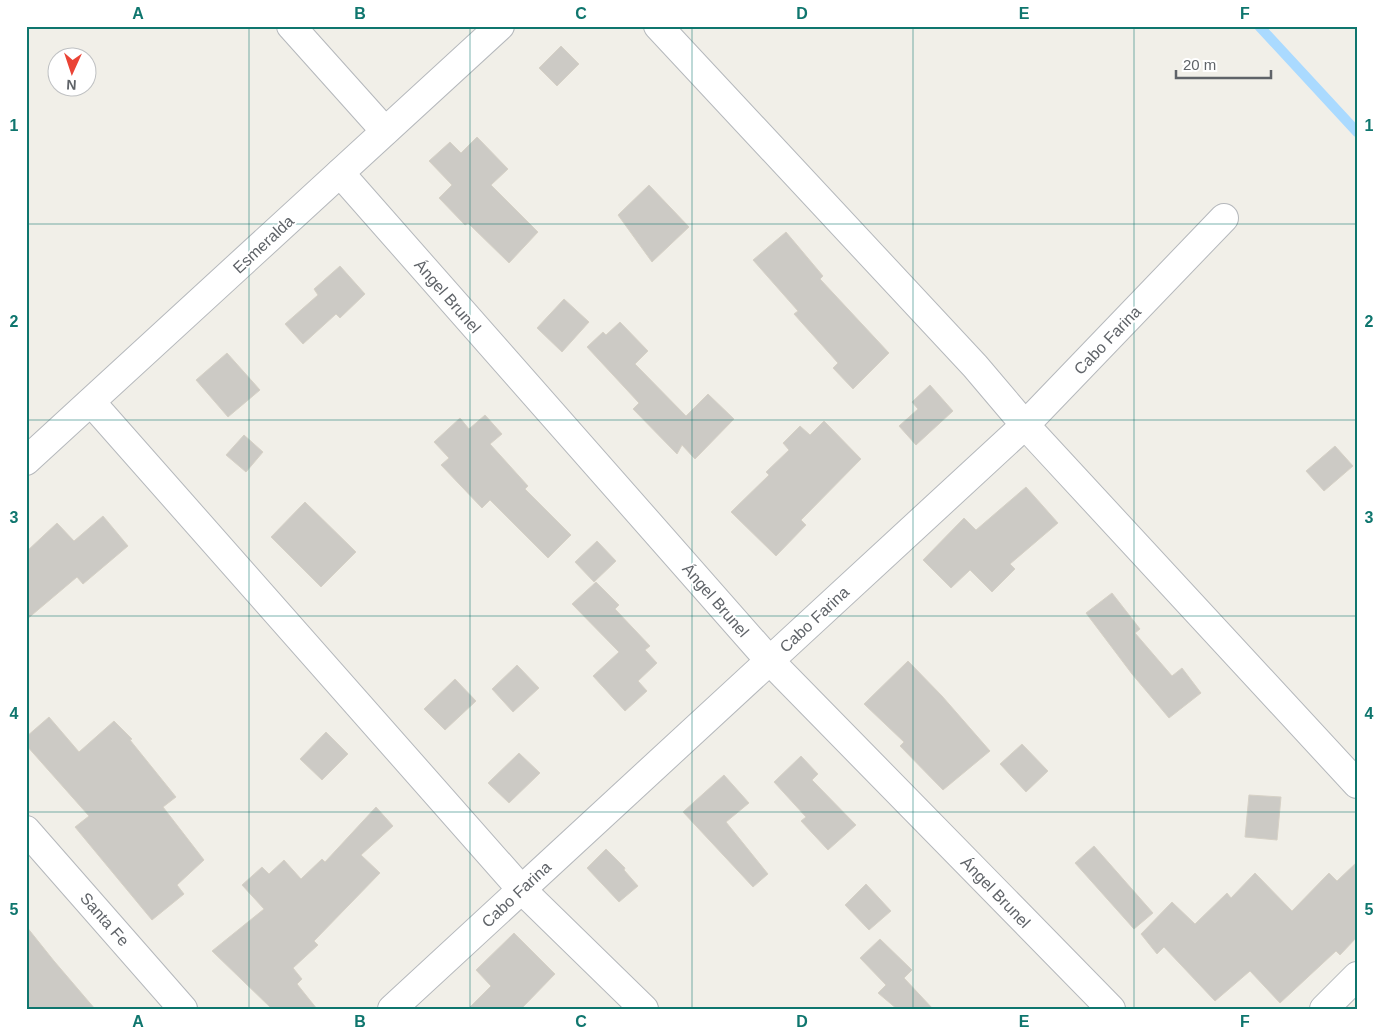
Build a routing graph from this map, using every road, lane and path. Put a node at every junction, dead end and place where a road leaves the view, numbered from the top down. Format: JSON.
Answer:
{"nodes":[{"id":1,"x":291,"y":26,"type":"edge"},
{"id":2,"x":500,"y":26,"type":"edge"},
{"id":3,"x":658,"y":26,"type":"edge"},
{"id":4,"x":386,"y":131,"type":"junction"},
{"id":5,"x":340,"y":173,"type":"junction"},
{"id":6,"x":1224,"y":218,"type":"dead end"},
{"id":7,"x":91,"y":402,"type":"junction"},
{"id":8,"x":1025,"y":425,"type":"junction"},
{"id":9,"x":26,"y":461,"type":"edge"},
{"id":10,"x":769,"y":660,"type":"junction"},
{"id":11,"x":1357,"y":784,"type":"edge"},
{"id":12,"x":26,"y":830,"type":"edge"},
{"id":13,"x":522,"y":889,"type":"junction"},
{"id":14,"x":1357,"y":976,"type":"edge"},
{"id":15,"x":183,"y":1009,"type":"edge"},
{"id":16,"x":392,"y":1009,"type":"edge"},
{"id":17,"x":644,"y":1009,"type":"edge"},
{"id":18,"x":1111,"y":1009,"type":"edge"},
{"id":19,"x":1324,"y":1009,"type":"edge"}],
"edges":[{"from":1,"to":4,"type":"street"},
{"from":2,"to":4,"type":"street","name":"Esmeralda"},
{"from":3,"to":8,"type":"street"},
{"from":4,"to":5,"type":"street","name":"Esmeralda"},
{"from":5,"to":7,"type":"street","name":"Esmeralda"},
{"from":5,"to":10,"type":"street","name":"Ángel Brunel"},
{"from":6,"to":8,"type":"street","name":"Cabo Farina"},
{"from":7,"to":9,"type":"street","name":"Esmeralda"},
{"from":7,"to":13,"type":"street"},
{"from":8,"to":10,"type":"street","name":"Cabo Farina"},
{"from":8,"to":11,"type":"street"},
{"from":10,"to":13,"type":"street","name":"Cabo Farina"},
{"from":10,"to":18,"type":"street","name":"Ángel Brunel"},
{"from":12,"to":15,"type":"street","name":"Santa Fe"},
{"from":13,"to":16,"type":"street","name":"Cabo Farina"},
{"from":13,"to":17,"type":"street"},
{"from":14,"to":19,"type":"street"}]}
